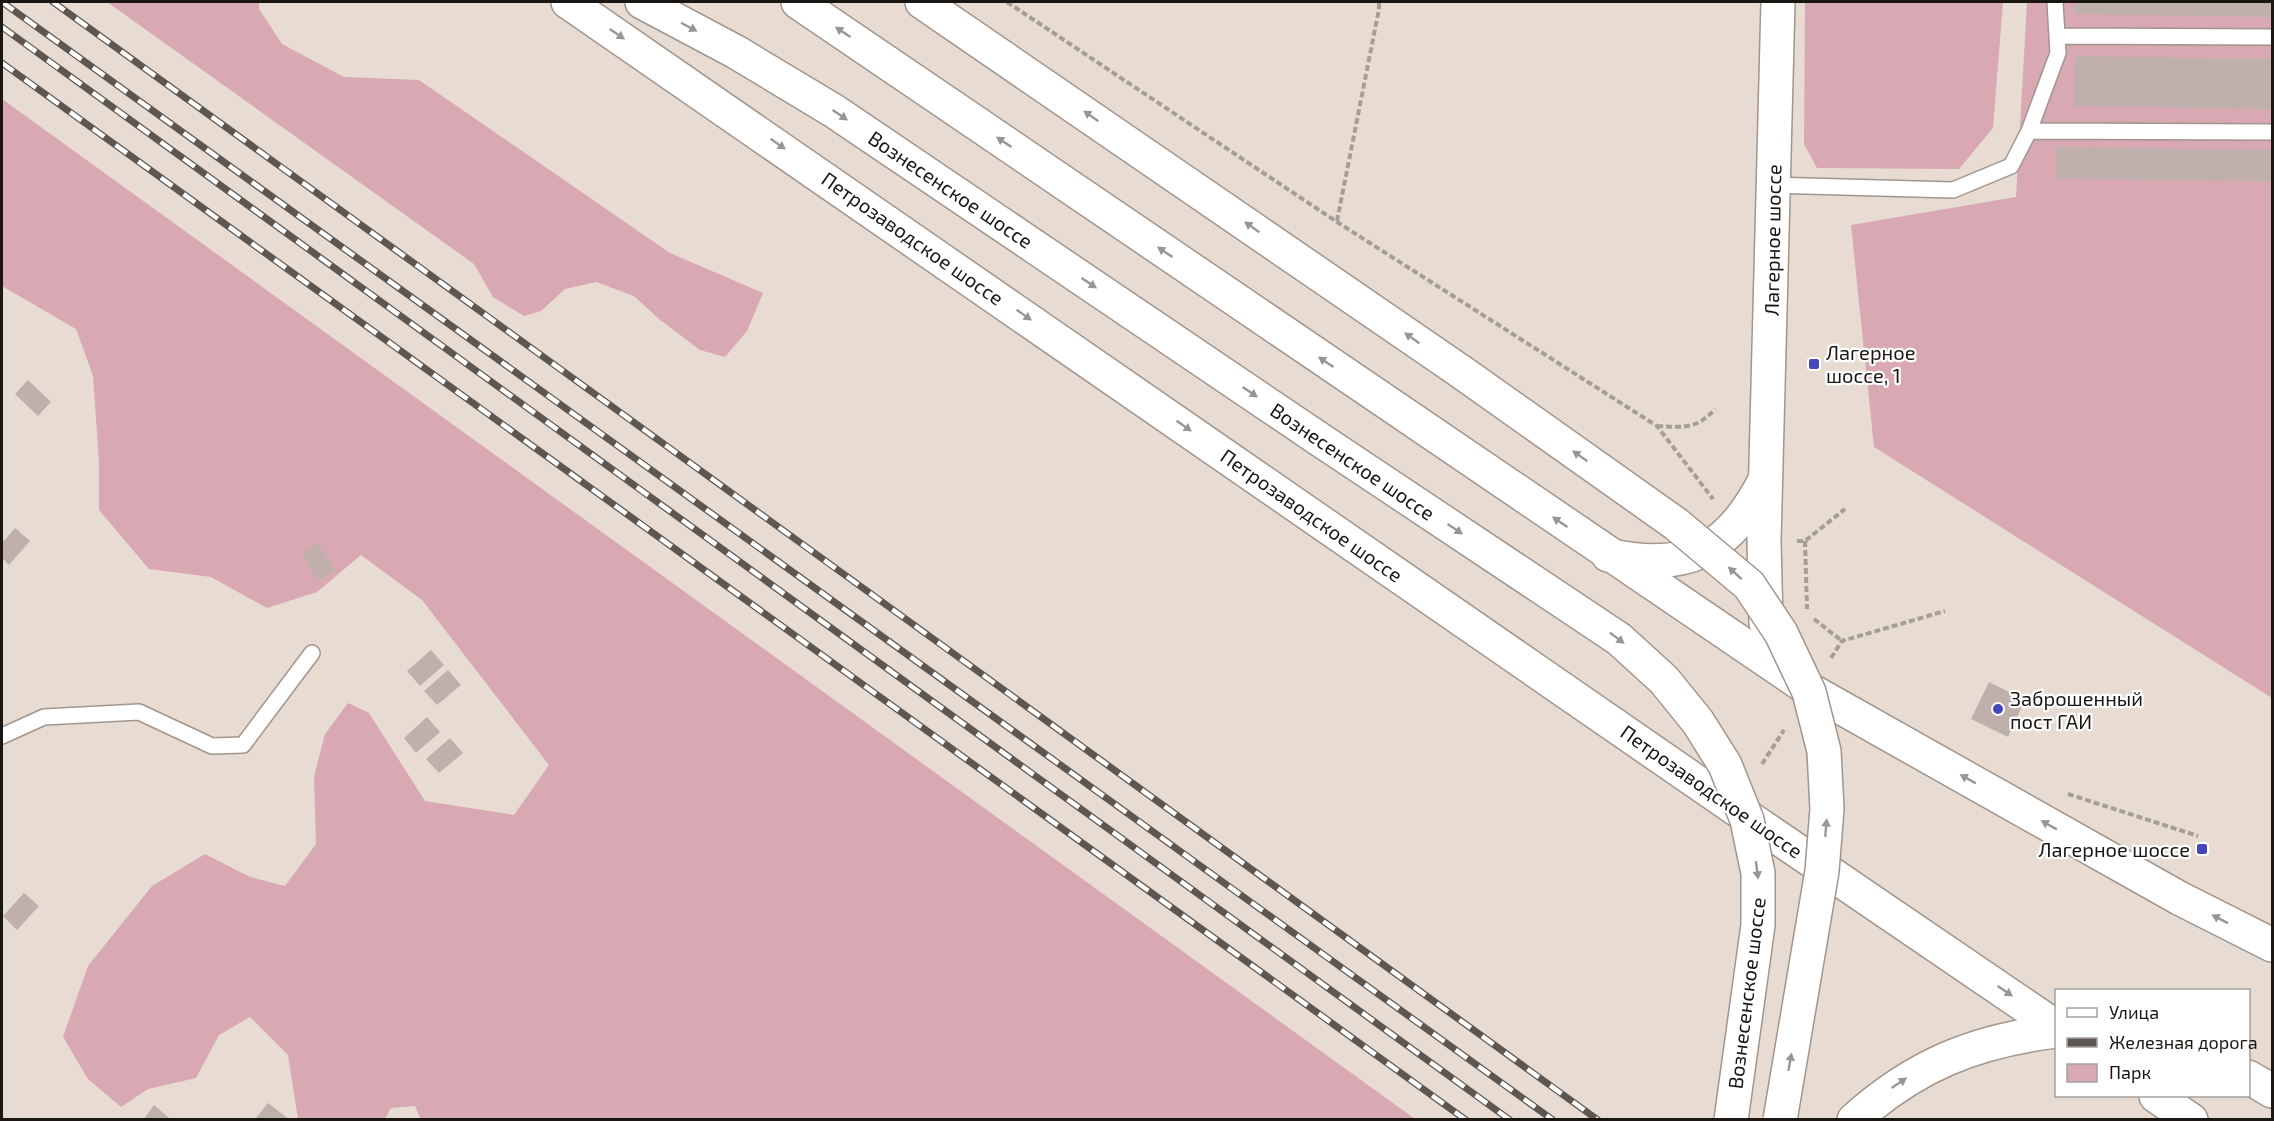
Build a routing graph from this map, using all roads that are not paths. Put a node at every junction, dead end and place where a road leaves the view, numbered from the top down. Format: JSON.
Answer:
{"nodes":[{"id":1,"x":568,"y":2,"type":"edge"},
{"id":2,"x":642,"y":2,"type":"edge"},
{"id":3,"x":798,"y":2,"type":"edge"},
{"id":4,"x":922,"y":2,"type":"edge"},
{"id":5,"x":1778,"y":2,"type":"edge"},
{"id":6,"x":2055,"y":2,"type":"edge"},
{"id":7,"x":2057,"y":36,"type":"junction"},
{"id":8,"x":2272,"y":37,"type":"edge"},
{"id":9,"x":2029,"y":131,"type":"junction"},
{"id":10,"x":2272,"y":132,"type":"edge"},
{"id":11,"x":1773,"y":185,"type":"junction"},
{"id":12,"x":1766,"y":479,"type":"junction"},
{"id":13,"x":1608,"y":555,"type":"junction"},
{"id":14,"x":312,"y":653,"type":"dead end"},
{"id":15,"x":1767,"y":662,"type":"junction"},
{"id":16,"x":2,"y":736,"type":"edge"},
{"id":17,"x":2272,"y":945,"type":"edge"},
{"id":18,"x":2055,"y":1028,"type":"edge"},
{"id":19,"x":2055,"y":1029,"type":"edge"},
{"id":20,"x":2250,"y":1078,"type":"edge"},
{"id":21,"x":2272,"y":1091,"type":"edge"},
{"id":22,"x":2159,"y":1097,"type":"edge"},
{"id":23,"x":1731,"y":1119,"type":"edge"},
{"id":24,"x":1780,"y":1119,"type":"edge"},
{"id":25,"x":1854,"y":1119,"type":"edge"},
{"id":26,"x":2191,"y":1119,"type":"edge"}],
"edges":[{"from":1,"to":18,"type":"main road","name":"Петрозаводское шоссе","one_way":true},
{"from":2,"to":23,"type":"main road","name":"Вознесенское шоссе","one_way":true,"bridge":true},
{"from":13,"to":3,"type":"main road","one_way":true},
{"from":24,"to":4,"type":"main road","one_way":true,"bridge":true},
{"from":5,"to":11,"type":"main road","name":"Лагерное шоссе"},
{"from":6,"to":7,"type":"lane"},
{"from":7,"to":8,"type":"lane"},
{"from":7,"to":9,"type":"lane"},
{"from":9,"to":10,"type":"lane"},
{"from":9,"to":11,"type":"lane"},
{"from":11,"to":12,"type":"main road","name":"Лагерное шоссе"},
{"from":12,"to":13,"type":"main road","name":"Лагерное шоссе"},
{"from":12,"to":15,"type":"main road","name":"Лагерное шоссе"},
{"from":13,"to":15,"type":"main road"},
{"from":14,"to":16,"type":"lane"},
{"from":17,"to":15,"type":"main road","one_way":true},
{"from":25,"to":19,"type":"main road","one_way":true},
{"from":20,"to":21,"type":"main road"},
{"from":22,"to":26,"type":"main road"}]}
